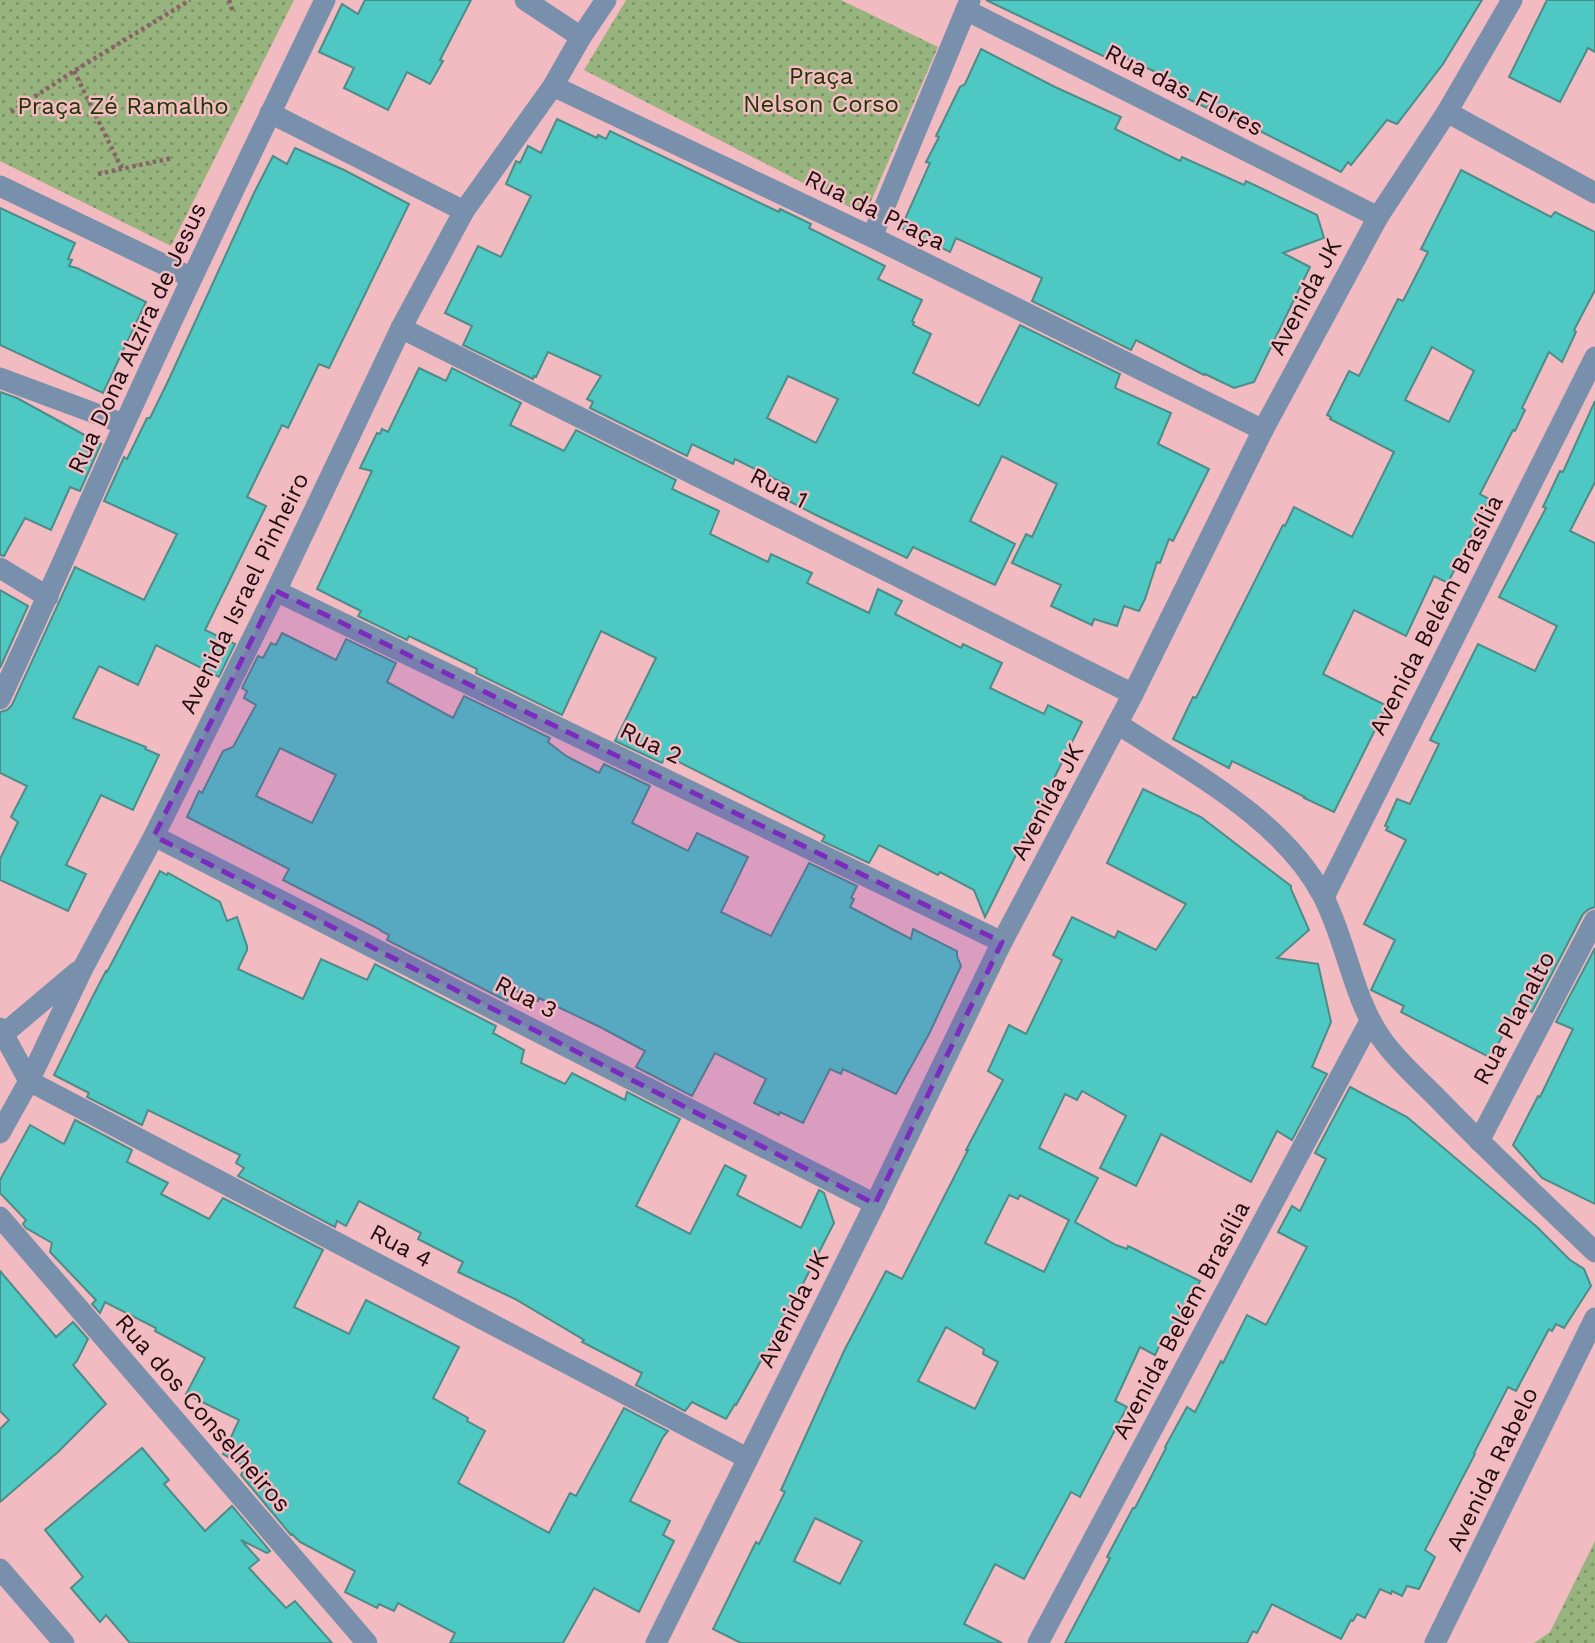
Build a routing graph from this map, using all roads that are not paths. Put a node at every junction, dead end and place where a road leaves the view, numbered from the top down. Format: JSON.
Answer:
{"nodes":[{"id":1,"x":325,"y":0,"type":"edge"},
{"id":2,"x":525,"y":0,"type":"edge"},
{"id":3,"x":606,"y":0,"type":"edge"},
{"id":4,"x":1512,"y":0,"type":"edge"},
{"id":5,"x":968,"y":5,"type":"edge"},
{"id":6,"x":581,"y":37,"type":"junction"},
{"id":7,"x":553,"y":86,"type":"junction"},
{"id":8,"x":1447,"y":112,"type":"junction"},
{"id":9,"x":271,"y":113,"type":"junction"},
{"id":10,"x":0,"y":186,"type":"edge"},
{"id":11,"x":1595,"y":193,"type":"edge"},
{"id":12,"x":464,"y":211,"type":"junction"},
{"id":13,"x":1378,"y":217,"type":"junction"},
{"id":14,"x":873,"y":237,"type":"junction"},
{"id":15,"x":192,"y":278,"type":"junction"},
{"id":16,"x":401,"y":328,"type":"junction"},
{"id":17,"x":1595,"y":356,"type":"edge"},
{"id":18,"x":0,"y":378,"type":"edge"},
{"id":19,"x":1590,"y":379,"type":"edge"},
{"id":20,"x":124,"y":424,"type":"junction"},
{"id":21,"x":1263,"y":430,"type":"junction"},
{"id":22,"x":0,"y":568,"type":"edge"},
{"id":23,"x":276,"y":592,"type":"junction"},
{"id":24,"x":48,"y":597,"type":"junction"},
{"id":25,"x":1133,"y":694,"type":"junction"},
{"id":26,"x":0,"y":699,"type":"edge"},
{"id":27,"x":1118,"y":724,"type":"junction"},
{"id":28,"x":154,"y":836,"type":"junction"},
{"id":29,"x":1324,"y":897,"type":"junction"},
{"id":30,"x":1595,"y":920,"type":"edge"},
{"id":31,"x":1002,"y":942,"type":"junction"},
{"id":32,"x":84,"y":966,"type":"junction"},
{"id":33,"x":1370,"y":1021,"type":"junction"},
{"id":34,"x":1,"y":1033,"type":"edge"},
{"id":35,"x":29,"y":1081,"type":"junction"},
{"id":36,"x":0,"y":1133,"type":"edge"},
{"id":37,"x":1479,"y":1141,"type":"junction"},
{"id":38,"x":875,"y":1204,"type":"junction"},
{"id":39,"x":0,"y":1217,"type":"edge"},
{"id":40,"x":1595,"y":1252,"type":"edge"},
{"id":41,"x":1595,"y":1318,"type":"edge"},
{"id":42,"x":747,"y":1458,"type":"junction"},
{"id":43,"x":0,"y":1569,"type":"edge"},
{"id":44,"x":64,"y":1643,"type":"edge"},
{"id":45,"x":367,"y":1643,"type":"edge"},
{"id":46,"x":656,"y":1643,"type":"edge"},
{"id":47,"x":1038,"y":1643,"type":"edge"},
{"id":48,"x":1435,"y":1643,"type":"edge"}],
"edges":[{"from":1,"to":9,"type":"street","name":"Rua Dona Alzira de Jesus"},
{"from":2,"to":6,"type":"street"},
{"from":3,"to":6,"type":"street"},
{"from":4,"to":8,"type":"street","name":"Avenida JK"},
{"from":5,"to":13,"type":"street","name":"Rua das Flores"},
{"from":5,"to":14,"type":"street"},
{"from":6,"to":7,"type":"street"},
{"from":7,"to":12,"type":"street","name":"Avenida Israel Pinheiro"},
{"from":7,"to":14,"type":"street","name":"Rua da Praça"},
{"from":8,"to":11,"type":"street"},
{"from":8,"to":13,"type":"street","name":"Avenida JK"},
{"from":9,"to":12,"type":"street"},
{"from":9,"to":15,"type":"street","name":"Rua Dona Alzira de Jesus"},
{"from":10,"to":15,"type":"street"},
{"from":12,"to":16,"type":"street","name":"Avenida Israel Pinheiro"},
{"from":13,"to":21,"type":"street","name":"Avenida JK"},
{"from":14,"to":21,"type":"street","name":"Rua da Praça"},
{"from":15,"to":20,"type":"street","name":"Rua Dona Alzira de Jesus"},
{"from":16,"to":23,"type":"street","name":"Avenida Israel Pinheiro"},
{"from":16,"to":25,"type":"street","name":"Rua 1"},
{"from":17,"to":19,"type":"street","name":"Avenida Belém Brasília"},
{"from":18,"to":20,"type":"street"},
{"from":19,"to":29,"type":"street","name":"Avenida Belém Brasília"},
{"from":20,"to":24,"type":"street","name":"Rua Dona Alzira de Jesus"},
{"from":21,"to":25,"type":"street","name":"Avenida JK"},
{"from":22,"to":24,"type":"street"},
{"from":23,"to":28,"type":"street","name":"Avenida Israel Pinheiro"},
{"from":23,"to":31,"type":"street","name":"Rua 2"},
{"from":24,"to":26,"type":"street","name":"Rua Dona Alzira de Jesus"},
{"from":25,"to":27,"type":"street","name":"Avenida JK"},
{"from":27,"to":29,"type":"street"},
{"from":27,"to":31,"type":"street","name":"Avenida JK"},
{"from":28,"to":32,"type":"street","name":"Avenida Israel Pinheiro"},
{"from":28,"to":38,"type":"street","name":"Rua 3"},
{"from":29,"to":33,"type":"street"},
{"from":30,"to":37,"type":"street","name":"Rua Planalto"},
{"from":31,"to":38,"type":"street","name":"Avenida JK"},
{"from":32,"to":34,"type":"street"},
{"from":32,"to":35,"type":"street","name":"Avenida Israel Pinheiro"},
{"from":33,"to":37,"type":"street"},
{"from":33,"to":47,"type":"street","name":"Avenida Belém Brasília"},
{"from":34,"to":35,"type":"street"},
{"from":35,"to":36,"type":"street","name":"Avenida Israel Pinheiro"},
{"from":35,"to":42,"type":"street","name":"Rua 4"},
{"from":37,"to":40,"type":"street"},
{"from":38,"to":42,"type":"street","name":"Avenida JK"},
{"from":39,"to":45,"type":"street","name":"Rua dos Conselheiros"},
{"from":41,"to":48,"type":"street","name":"Avenida Rabelo"},
{"from":42,"to":46,"type":"street","name":"Avenida JK"},
{"from":43,"to":44,"type":"street"}]}
